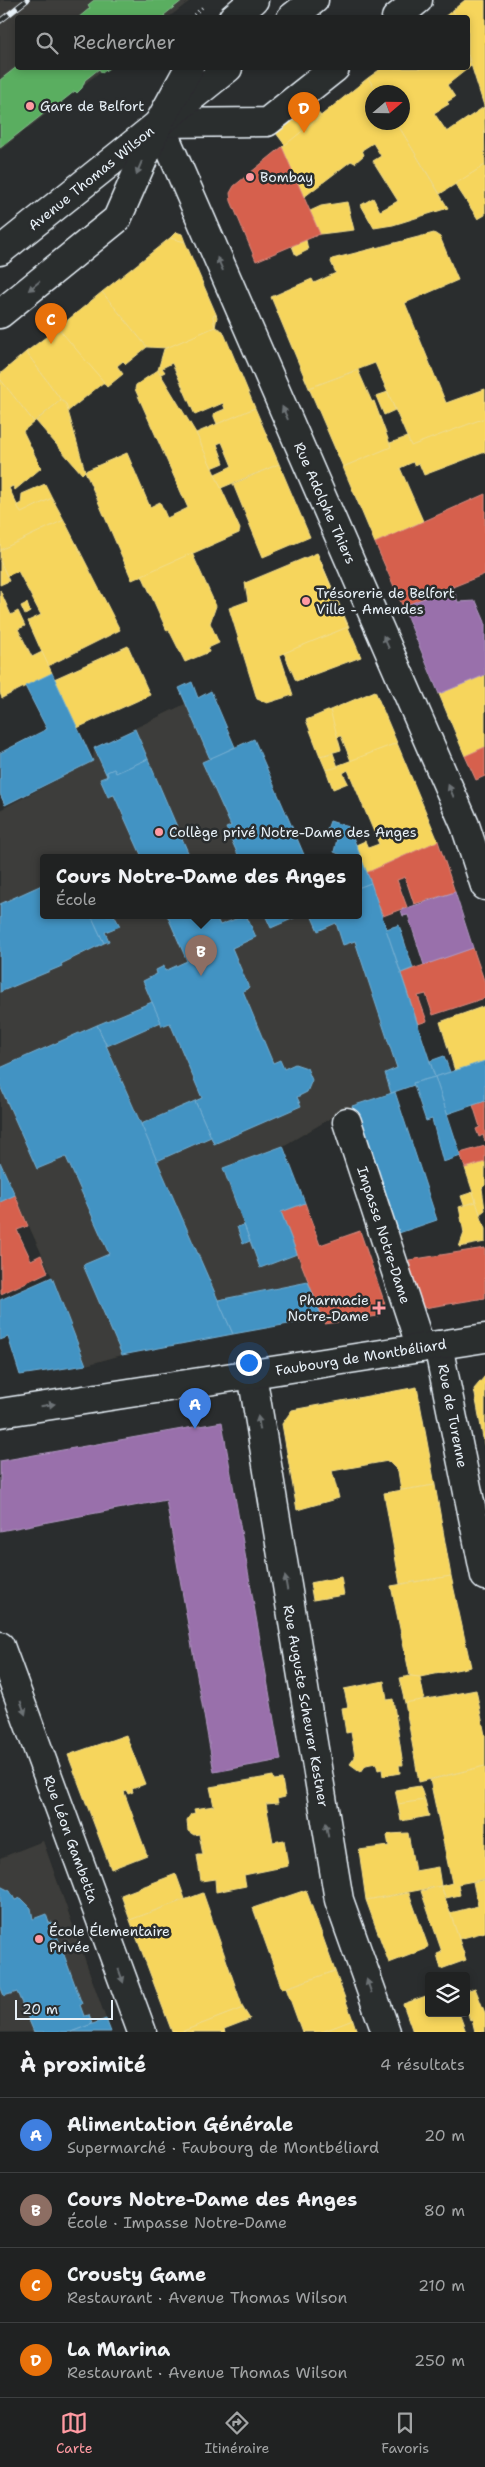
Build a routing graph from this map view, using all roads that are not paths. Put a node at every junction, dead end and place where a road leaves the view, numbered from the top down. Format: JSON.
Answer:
{"nodes":[{"id":1,"x":254,"y":0,"type":"edge"},
{"id":2,"x":314,"y":0,"type":"edge"},
{"id":3,"x":418,"y":0,"type":"edge"},
{"id":4,"x":236,"y":15,"type":"edge"},
{"id":5,"x":295,"y":15,"type":"edge"},
{"id":6,"x":400,"y":15,"type":"edge"},
{"id":7,"x":188,"y":70,"type":"edge"},
{"id":8,"x":225,"y":70,"type":"edge"},
{"id":9,"x":332,"y":70,"type":"edge"},
{"id":10,"x":158,"y":123,"type":"junction"},
{"id":11,"x":0,"y":251,"type":"edge"},
{"id":12,"x":0,"y":314,"type":"edge"},
{"id":13,"x":475,"y":820,"type":"edge"},
{"id":14,"x":485,"y":886,"type":"edge"},
{"id":15,"x":347,"y":1122,"type":"dead end"},
{"id":16,"x":485,"y":1338,"type":"edge"},
{"id":17,"x":429,"y":1347,"type":"junction"},
{"id":18,"x":252,"y":1374,"type":"junction"},
{"id":19,"x":0,"y":1413,"type":"edge"},
{"id":20,"x":485,"y":1576,"type":"edge"},
{"id":21,"x":0,"y":1646,"type":"edge"},
{"id":22,"x":142,"y":2032,"type":"edge"},
{"id":23,"x":386,"y":2032,"type":"edge"}],
"edges":[{"from":1,"to":4,"type":"street"},
{"from":2,"to":5,"type":"street"},
{"from":3,"to":6,"type":"street"},
{"from":7,"to":10,"type":"street"},
{"from":8,"to":10,"type":"street"},
{"from":9,"to":10,"type":"street","name":"Avenue Thomas Wilson"},
{"from":10,"to":11,"type":"street","name":"Avenue Thomas Wilson"},
{"from":10,"to":12,"type":"street","name":"Avenue Thomas Wilson","one_way":true},
{"from":13,"to":10,"type":"street","name":"Rue Adolphe Thiers","one_way":true},
{"from":13,"to":14,"type":"street","name":"Rue Adolphe Thiers"},
{"from":15,"to":17,"type":"street","name":"Impasse Notre-Dame"},
{"from":16,"to":17,"type":"street","name":"Faubourg de Montbéliard"},
{"from":17,"to":18,"type":"street","name":"Faubourg de Montbéliard"},
{"from":17,"to":20,"type":"street","name":"Rue de Turenne"},
{"from":19,"to":18,"type":"street","name":"Faubourg de Montbéliard","one_way":true},
{"from":23,"to":18,"type":"street","name":"Rue Auguste Scheurer Kestner","one_way":true},
{"from":21,"to":22,"type":"street","name":"Rue Léon Gambetta","one_way":true}]}
